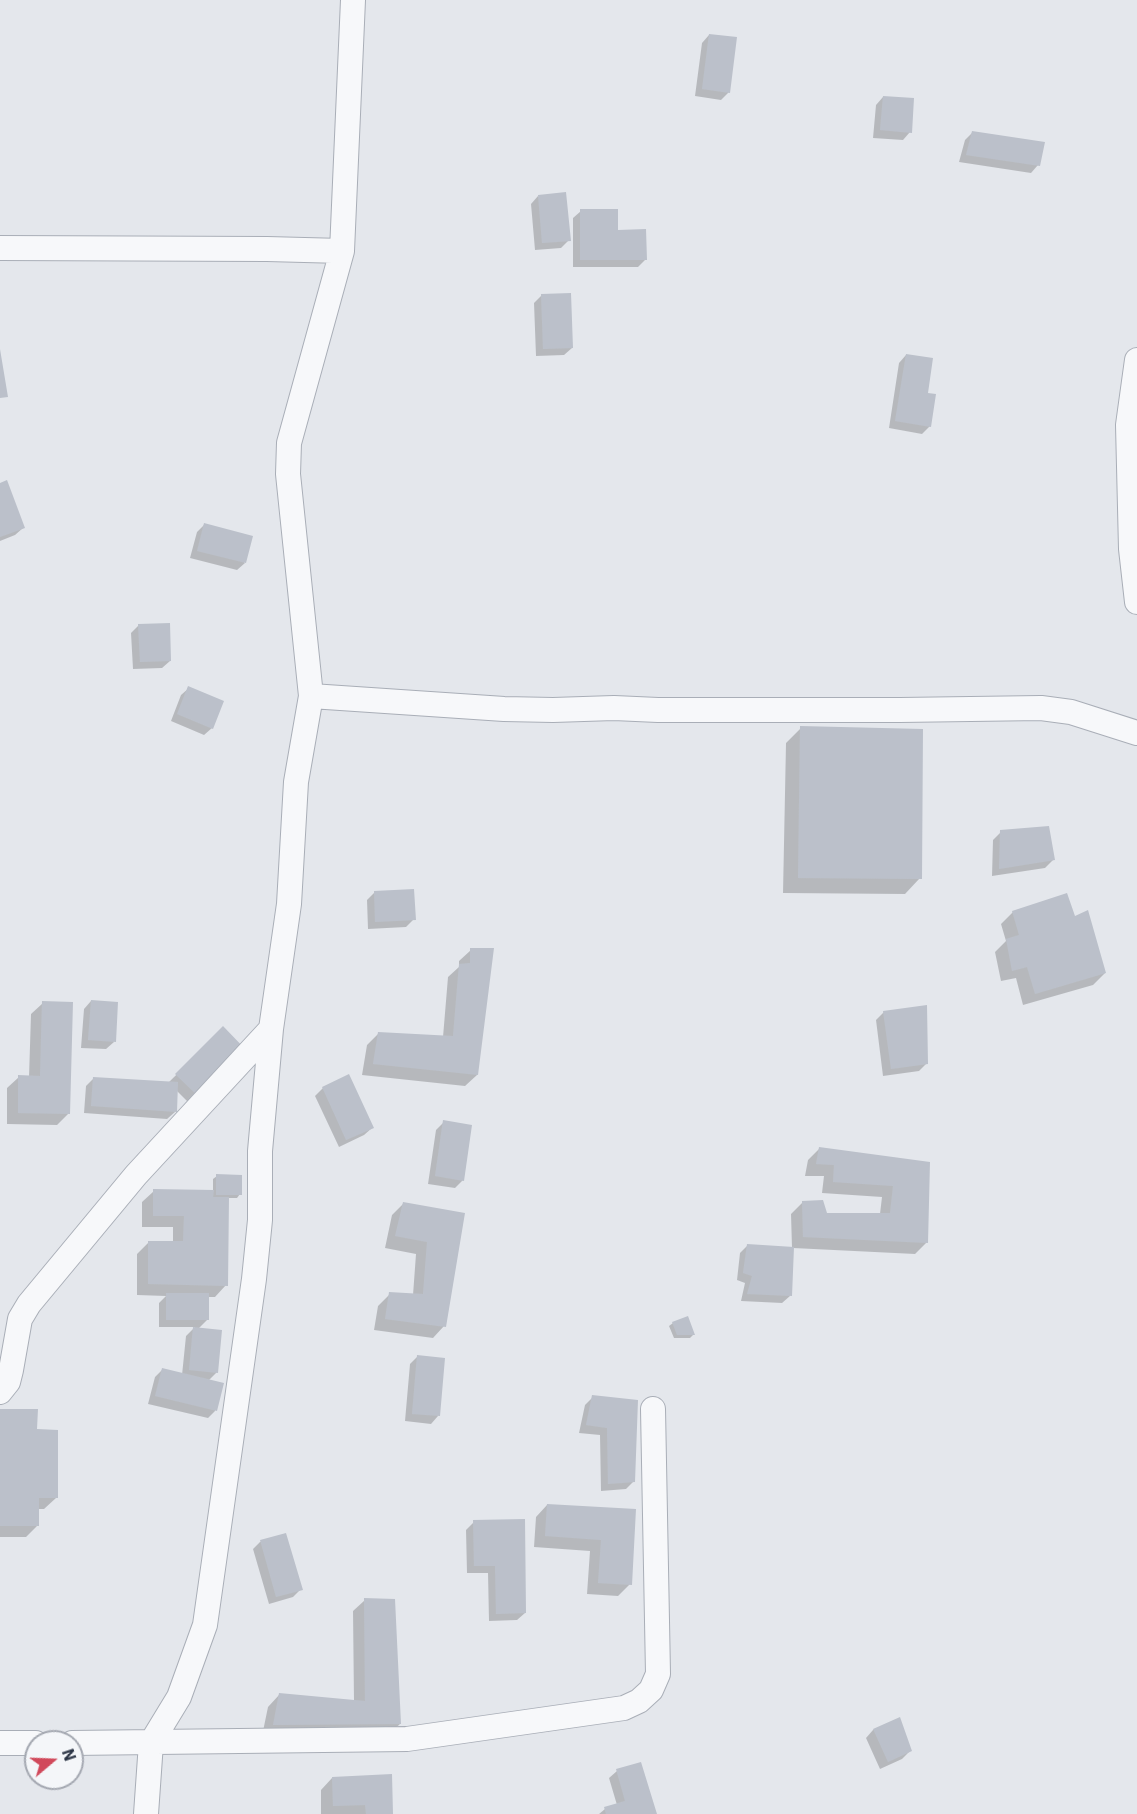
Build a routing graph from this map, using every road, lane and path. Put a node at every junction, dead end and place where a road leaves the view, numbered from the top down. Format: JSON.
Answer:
{"nodes":[{"id":1,"x":353,"y":0,"type":"edge"},
{"id":2,"x":0,"y":248,"type":"edge"},
{"id":3,"x":342,"y":251,"type":"junction"},
{"id":4,"x":1137,"y":360,"type":"edge"},
{"id":5,"x":1137,"y":602,"type":"edge"},
{"id":6,"x":311,"y":696,"type":"junction"},
{"id":7,"x":1137,"y":733,"type":"edge"},
{"id":8,"x":271,"y":1029,"type":"junction"},
{"id":9,"x":0,"y":1392,"type":"edge"},
{"id":10,"x":653,"y":1409,"type":"dead end"},
{"id":11,"x":0,"y":1743,"type":"edge"},
{"id":12,"x":24,"y":1743,"type":"edge"},
{"id":13,"x":84,"y":1743,"type":"edge"},
{"id":14,"x":151,"y":1743,"type":"junction"},
{"id":15,"x":146,"y":1814,"type":"edge"}],
"edges":[{"from":1,"to":3,"type":"street"},
{"from":2,"to":3,"type":"street"},
{"from":3,"to":6,"type":"street"},
{"from":4,"to":5,"type":"street"},
{"from":6,"to":7,"type":"street"},
{"from":6,"to":8,"type":"street"},
{"from":8,"to":9,"type":"street"},
{"from":8,"to":14,"type":"street"},
{"from":10,"to":14,"type":"street"},
{"from":11,"to":12,"type":"street"},
{"from":13,"to":14,"type":"street"},
{"from":14,"to":15,"type":"street"}]}
